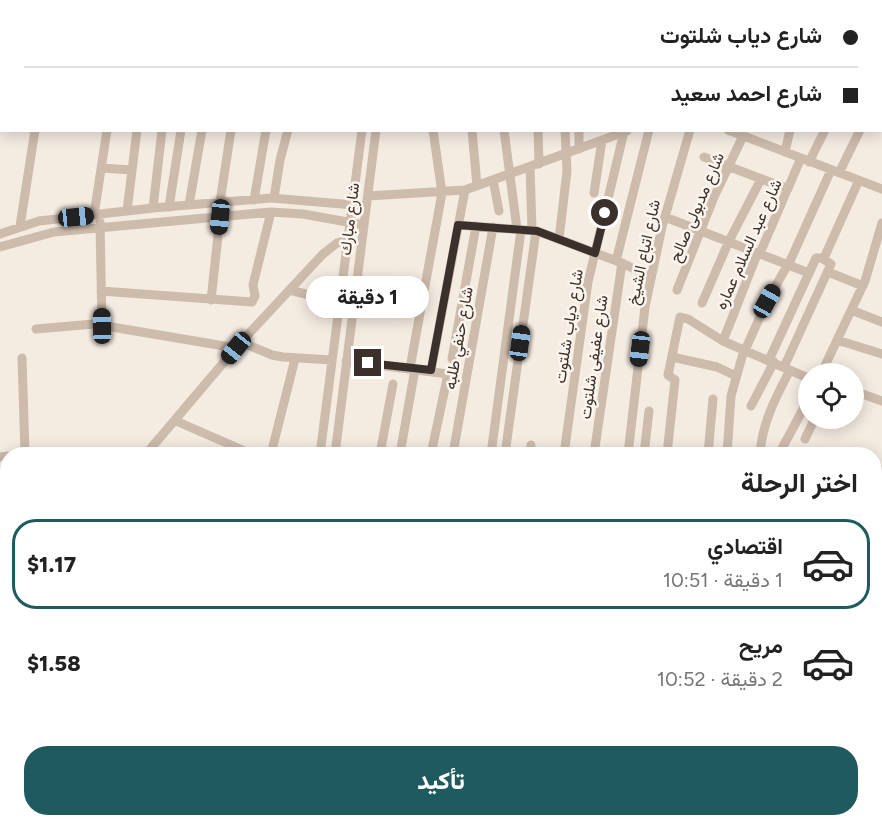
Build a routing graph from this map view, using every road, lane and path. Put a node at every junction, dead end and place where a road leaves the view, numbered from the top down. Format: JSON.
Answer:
{"nodes":[{"id":1,"x":35,"y":132,"type":"edge"},
{"id":2,"x":106,"y":132,"type":"edge"},
{"id":3,"x":137,"y":132,"type":"edge"},
{"id":4,"x":162,"y":132,"type":"edge"},
{"id":5,"x":181,"y":132,"type":"edge"},
{"id":6,"x":202,"y":132,"type":"edge"},
{"id":7,"x":231,"y":132,"type":"edge"},
{"id":8,"x":266,"y":132,"type":"edge"},
{"id":9,"x":287,"y":132,"type":"edge"},
{"id":10,"x":362,"y":132,"type":"edge"},
{"id":11,"x":376,"y":132,"type":"edge"},
{"id":12,"x":433,"y":132,"type":"edge"},
{"id":13,"x":472,"y":132,"type":"edge"},
{"id":14,"x":504,"y":132,"type":"edge"},
{"id":15,"x":538,"y":132,"type":"edge"},
{"id":16,"x":565,"y":132,"type":"edge"},
{"id":17,"x":579,"y":132,"type":"edge"},
{"id":18,"x":621,"y":132,"type":"edge"},
{"id":19,"x":649,"y":132,"type":"edge"},
{"id":20,"x":689,"y":132,"type":"edge"},
{"id":21,"x":733,"y":132,"type":"edge"},
{"id":22,"x":757,"y":132,"type":"edge"},
{"id":23,"x":789,"y":132,"type":"edge"},
{"id":24,"x":824,"y":132,"type":"edge"},
{"id":25,"x":859,"y":132,"type":"edge"},
{"id":26,"x":743,"y":136,"type":"junction"},
{"id":27,"x":602,"y":140,"type":"junction"},
{"id":28,"x":755,"y":141,"type":"junction"},
{"id":29,"x":579,"y":149,"type":"junction"},
{"id":30,"x":784,"y":152,"type":"junction"},
{"id":31,"x":566,"y":154,"type":"junction"},
{"id":32,"x":704,"y":157,"type":"dead end"},
{"id":33,"x":805,"y":160,"type":"junction"},
{"id":34,"x":535,"y":166,"type":"junction"},
{"id":35,"x":728,"y":166,"type":"junction"},
{"id":36,"x":101,"y":168,"type":"junction"},
{"id":37,"x":132,"y":170,"type":"junction"},
{"id":38,"x":835,"y":171,"type":"junction"},
{"id":39,"x":510,"y":174,"type":"junction"},
{"id":40,"x":762,"y":179,"type":"junction"},
{"id":41,"x":493,"y":180,"type":"junction"},
{"id":42,"x":859,"y":180,"type":"junction"},
{"id":43,"x":477,"y":186,"type":"junction"},
{"id":44,"x":788,"y":189,"type":"junction"},
{"id":45,"x":882,"y":189,"type":"edge"},
{"id":46,"x":465,"y":190,"type":"junction"},
{"id":47,"x":442,"y":193,"type":"junction"},
{"id":48,"x":594,"y":193,"type":"dead end"},
{"id":49,"x":273,"y":198,"type":"junction"},
{"id":50,"x":254,"y":200,"type":"junction"},
{"id":51,"x":367,"y":201,"type":"junction"},
{"id":52,"x":220,"y":202,"type":"junction"},
{"id":53,"x":334,"y":203,"type":"junction"},
{"id":54,"x":189,"y":205,"type":"junction"},
{"id":55,"x":352,"y":205,"type":"junction"},
{"id":56,"x":169,"y":207,"type":"junction"},
{"id":57,"x":153,"y":208,"type":"junction"},
{"id":58,"x":128,"y":211,"type":"junction"},
{"id":59,"x":499,"y":211,"type":"dead end"},
{"id":60,"x":271,"y":212,"type":"junction"},
{"id":61,"x":97,"y":214,"type":"junction"},
{"id":62,"x":220,"y":217,"type":"junction"},
{"id":63,"x":665,"y":217,"type":"junction"},
{"id":64,"x":332,"y":219,"type":"junction"},
{"id":65,"x":350,"y":223,"type":"junction"},
{"id":66,"x":882,"y":223,"type":"edge"},
{"id":67,"x":364,"y":225,"type":"junction"},
{"id":68,"x":458,"y":225,"type":"junction"},
{"id":69,"x":20,"y":226,"type":"junction"},
{"id":70,"x":476,"y":226,"type":"junction"},
{"id":71,"x":493,"y":227,"type":"junction"},
{"id":72,"x":100,"y":228,"type":"junction"},
{"id":73,"x":519,"y":229,"type":"junction"},
{"id":74,"x":534,"y":231,"type":"junction"},
{"id":75,"x":701,"y":231,"type":"junction"},
{"id":76,"x":0,"y":234,"type":"edge"},
{"id":77,"x":559,"y":239,"type":"junction"},
{"id":78,"x":347,"y":240,"type":"junction"},
{"id":79,"x":729,"y":242,"type":"junction"},
{"id":80,"x":1,"y":246,"type":"edge"},
{"id":81,"x":595,"y":253,"type":"junction"},
{"id":82,"x":760,"y":254,"type":"junction"},
{"id":83,"x":823,"y":259,"type":"junction"},
{"id":84,"x":619,"y":262,"type":"junction"},
{"id":85,"x":788,"y":264,"type":"junction"},
{"id":86,"x":828,"y":272,"type":"junction"},
{"id":87,"x":809,"y":273,"type":"junction"},
{"id":88,"x":651,"y":277,"type":"junction"},
{"id":89,"x":863,"y":286,"type":"junction"},
{"id":90,"x":289,"y":290,"type":"junction"},
{"id":91,"x":677,"y":290,"type":"dead end"},
{"id":92,"x":101,"y":291,"type":"junction"},
{"id":93,"x":211,"y":300,"type":"junction"},
{"id":94,"x":339,"y":302,"type":"junction"},
{"id":95,"x":702,"y":303,"type":"dead end"},
{"id":96,"x":851,"y":310,"type":"junction"},
{"id":97,"x":882,"y":322,"type":"edge"},
{"id":98,"x":102,"y":326,"type":"junction"},
{"id":99,"x":36,"y":329,"type":"dead end"},
{"id":100,"x":837,"y":340,"type":"junction"},
{"id":101,"x":723,"y":341,"type":"junction"},
{"id":102,"x":238,"y":345,"type":"junction"},
{"id":103,"x":745,"y":350,"type":"junction"},
{"id":104,"x":882,"y":354,"type":"edge"},
{"id":105,"x":672,"y":357,"type":"junction"},
{"id":106,"x":22,"y":358,"type":"dead end"},
{"id":107,"x":295,"y":359,"type":"junction"},
{"id":108,"x":452,"y":359,"type":"dead end"},
{"id":109,"x":332,"y":360,"type":"junction"},
{"id":110,"x":346,"y":361,"type":"junction"},
{"id":111,"x":771,"y":361,"type":"junction"},
{"id":112,"x":826,"y":363,"type":"edge"},
{"id":113,"x":412,"y":368,"type":"junction"},
{"id":114,"x":787,"y":368,"type":"junction"},
{"id":115,"x":431,"y":370,"type":"junction"},
{"id":116,"x":798,"y":373,"type":"edge"},
{"id":117,"x":736,"y":376,"type":"junction"},
{"id":118,"x":329,"y":383,"type":"junction"},
{"id":119,"x":393,"y":384,"type":"dead end"},
{"id":120,"x":343,"y":385,"type":"junction"},
{"id":121,"x":864,"y":395,"type":"edge"},
{"id":122,"x":714,"y":399,"type":"dead end"},
{"id":123,"x":882,"y":401,"type":"edge"},
{"id":124,"x":751,"y":406,"type":"dead end"},
{"id":125,"x":649,"y":411,"type":"dead end"},
{"id":126,"x":798,"y":419,"type":"edge"},
{"id":127,"x":176,"y":421,"type":"junction"},
{"id":128,"x":810,"y":429,"type":"edge"},
{"id":129,"x":806,"y":439,"type":"dead end"},
{"id":130,"x":22,"y":447,"type":"edge"},
{"id":131,"x":152,"y":447,"type":"edge"},
{"id":132,"x":236,"y":447,"type":"edge"},
{"id":133,"x":273,"y":447,"type":"edge"},
{"id":134,"x":321,"y":447,"type":"edge"},
{"id":135,"x":335,"y":447,"type":"edge"},
{"id":136,"x":381,"y":447,"type":"edge"},
{"id":137,"x":401,"y":447,"type":"edge"},
{"id":138,"x":433,"y":447,"type":"edge"},
{"id":139,"x":454,"y":447,"type":"edge"},
{"id":140,"x":492,"y":447,"type":"edge"},
{"id":141,"x":506,"y":447,"type":"edge"},
{"id":142,"x":565,"y":447,"type":"edge"},
{"id":143,"x":595,"y":447,"type":"edge"},
{"id":144,"x":629,"y":447,"type":"edge"},
{"id":145,"x":645,"y":447,"type":"edge"},
{"id":146,"x":668,"y":447,"type":"edge"},
{"id":147,"x":709,"y":447,"type":"edge"},
{"id":148,"x":728,"y":447,"type":"edge"},
{"id":149,"x":761,"y":447,"type":"edge"},
{"id":150,"x":783,"y":447,"type":"edge"}],
"edges":[{"from":1,"to":69,"type":"street"},
{"from":2,"to":36,"type":"street"},
{"from":3,"to":37,"type":"street"},
{"from":4,"to":57,"type":"street"},
{"from":5,"to":56,"type":"street"},
{"from":6,"to":54,"type":"street"},
{"from":7,"to":52,"type":"street"},
{"from":8,"to":50,"type":"street"},
{"from":9,"to":49,"type":"street"},
{"from":10,"to":55,"type":"street","name":"شارع مبارك"},
{"from":11,"to":51,"type":"street","name":"شارع مبارك"},
{"from":12,"to":47,"type":"street"},
{"from":13,"to":43,"type":"street"},
{"from":14,"to":39,"type":"street"},
{"from":15,"to":34,"type":"street"},
{"from":16,"to":31,"type":"street"},
{"from":17,"to":29,"type":"street"},
{"from":18,"to":27,"type":"street"},
{"from":18,"to":81,"type":"street","name":"شارع دياب شلتوت"},
{"from":19,"to":84,"type":"street","name":"شارع عفيفى شلتوت"},
{"from":20,"to":63,"type":"street","name":"شارع اتباع الشيخ"},
{"from":21,"to":26,"type":"street"},
{"from":22,"to":28,"type":"street"},
{"from":23,"to":30,"type":"street"},
{"from":24,"to":33,"type":"street","name":"شارع عبد السلام عماره"},
{"from":25,"to":38,"type":"street"},
{"from":26,"to":28,"type":"street"},
{"from":26,"to":35,"type":"street","name":"شارع مدبولى صالح"},
{"from":27,"to":29,"type":"street"},
{"from":27,"to":48,"type":"street"},
{"from":28,"to":30,"type":"street"},
{"from":29,"to":31,"type":"street"},
{"from":30,"to":33,"type":"street"},
{"from":31,"to":34,"type":"street"},
{"from":31,"to":77,"type":"street"},
{"from":32,"to":35,"type":"street"},
{"from":33,"to":38,"type":"street"},
{"from":33,"to":44,"type":"street","name":"شارع عبد السلام عماره"},
{"from":34,"to":39,"type":"street"},
{"from":34,"to":74,"type":"street"},
{"from":35,"to":40,"type":"street"},
{"from":35,"to":75,"type":"street","name":"شارع مدبولى صالح"},
{"from":36,"to":37,"type":"street"},
{"from":36,"to":61,"type":"street"},
{"from":37,"to":58,"type":"street"},
{"from":38,"to":42,"type":"street"},
{"from":38,"to":85,"type":"street"},
{"from":39,"to":41,"type":"street"},
{"from":39,"to":73,"type":"street"},
{"from":40,"to":44,"type":"street"},
{"from":40,"to":79,"type":"street"},
{"from":41,"to":43,"type":"street"},
{"from":41,"to":59,"type":"street"},
{"from":42,"to":45,"type":"street"},
{"from":42,"to":83,"type":"street"},
{"from":43,"to":46,"type":"street"},
{"from":44,"to":82,"type":"street","name":"شارع عبد السلام عماره"},
{"from":46,"to":47,"type":"street"},
{"from":46,"to":68,"type":"street"},
{"from":47,"to":51,"type":"street"},
{"from":47,"to":113,"type":"street"},
{"from":49,"to":50,"type":"street"},
{"from":49,"to":53,"type":"street"},
{"from":50,"to":52,"type":"street"},
{"from":51,"to":55,"type":"street"},
{"from":51,"to":67,"type":"street","name":"شارع مبارك"},
{"from":52,"to":54,"type":"street"},
{"from":53,"to":55,"type":"street"},
{"from":53,"to":64,"type":"street"},
{"from":54,"to":56,"type":"street"},
{"from":55,"to":65,"type":"street","name":"شارع مبارك"},
{"from":56,"to":57,"type":"street"},
{"from":57,"to":58,"type":"street"},
{"from":58,"to":61,"type":"street"},
{"from":60,"to":62,"type":"street"},
{"from":60,"to":64,"type":"street"},
{"from":60,"to":93,"type":"street"},
{"from":61,"to":69,"type":"street"},
{"from":61,"to":72,"type":"street"},
{"from":62,"to":72,"type":"street"},
{"from":62,"to":93,"type":"street"},
{"from":63,"to":75,"type":"street"},
{"from":63,"to":88,"type":"street","name":"شارع اتباع الشيخ"},
{"from":64,"to":65,"type":"street"},
{"from":65,"to":67,"type":"street"},
{"from":65,"to":78,"type":"street","name":"شارع مبارك"},
{"from":66,"to":89,"type":"street"},
{"from":67,"to":110,"type":"street","name":"شارع مبارك"},
{"from":68,"to":70,"type":"street"},
{"from":68,"to":115,"type":"street"},
{"from":69,"to":76,"type":"street"},
{"from":70,"to":71,"type":"street"},
{"from":70,"to":108,"type":"street"},
{"from":71,"to":73,"type":"street"},
{"from":71,"to":139,"type":"street","name":"شارع حنفي طلبه"},
{"from":72,"to":80,"type":"street"},
{"from":72,"to":92,"type":"street"},
{"from":73,"to":74,"type":"street"},
{"from":73,"to":140,"type":"street"},
{"from":74,"to":77,"type":"street"},
{"from":74,"to":141,"type":"street"},
{"from":75,"to":79,"type":"street"},
{"from":75,"to":91,"type":"street","name":"شارع مدبولى صالح"},
{"from":77,"to":81,"type":"street"},
{"from":78,"to":90,"type":"street"},
{"from":78,"to":94,"type":"street","name":"شارع مبارك"},
{"from":79,"to":82,"type":"street"},
{"from":79,"to":95,"type":"street"},
{"from":81,"to":84,"type":"street"},
{"from":81,"to":142,"type":"street","name":"شارع دياب شلتوت"},
{"from":82,"to":85,"type":"street"},
{"from":82,"to":101,"type":"street","name":"شارع عبد السلام عماره"},
{"from":83,"to":86,"type":"street"},
{"from":83,"to":87,"type":"street"},
{"from":84,"to":88,"type":"street"},
{"from":84,"to":143,"type":"street","name":"شارع عفيفى شلتوت"},
{"from":85,"to":87,"type":"street"},
{"from":85,"to":103,"type":"street"},
{"from":86,"to":89,"type":"street"},
{"from":86,"to":114,"type":"street"},
{"from":87,"to":111,"type":"street"},
{"from":88,"to":144,"type":"street","name":"شارع اتباع الشيخ"},
{"from":89,"to":96,"type":"street"},
{"from":90,"to":94,"type":"street"},
{"from":90,"to":102,"type":"street"},
{"from":92,"to":93,"type":"street"},
{"from":92,"to":98,"type":"street"},
{"from":94,"to":109,"type":"street","name":"شارع مبارك"},
{"from":96,"to":97,"type":"street"},
{"from":96,"to":100,"type":"street"},
{"from":98,"to":99,"type":"street"},
{"from":98,"to":102,"type":"street"},
{"from":100,"to":104,"type":"street"},
{"from":100,"to":112,"type":"street"},
{"from":101,"to":103,"type":"street"},
{"from":101,"to":105,"type":"street"},
{"from":102,"to":107,"type":"street"},
{"from":102,"to":127,"type":"street"},
{"from":103,"to":111,"type":"street"},
{"from":103,"to":117,"type":"street"},
{"from":105,"to":117,"type":"street"},
{"from":105,"to":146,"type":"street"},
{"from":106,"to":130,"type":"street"},
{"from":107,"to":109,"type":"street"},
{"from":107,"to":133,"type":"street"},
{"from":109,"to":118,"type":"street","name":"شارع مبارك"},
{"from":110,"to":113,"type":"street"},
{"from":110,"to":120,"type":"street","name":"شارع مبارك"},
{"from":111,"to":114,"type":"street"},
{"from":111,"to":124,"type":"street"},
{"from":113,"to":115,"type":"street"},
{"from":113,"to":137,"type":"street"},
{"from":114,"to":116,"type":"street"},
{"from":114,"to":149,"type":"street"},
{"from":115,"to":138,"type":"street"},
{"from":117,"to":148,"type":"street"},
{"from":118,"to":120,"type":"street"},
{"from":118,"to":134,"type":"street","name":"شارع مبارك"},
{"from":119,"to":136,"type":"street"},
{"from":120,"to":135,"type":"street","name":"شارع مبارك"},
{"from":121,"to":123,"type":"street"},
{"from":122,"to":147,"type":"street"},
{"from":125,"to":145,"type":"street"},
{"from":126,"to":150,"type":"street"},
{"from":127,"to":131,"type":"street"},
{"from":127,"to":132,"type":"street"},
{"from":128,"to":129,"type":"street"}]}
